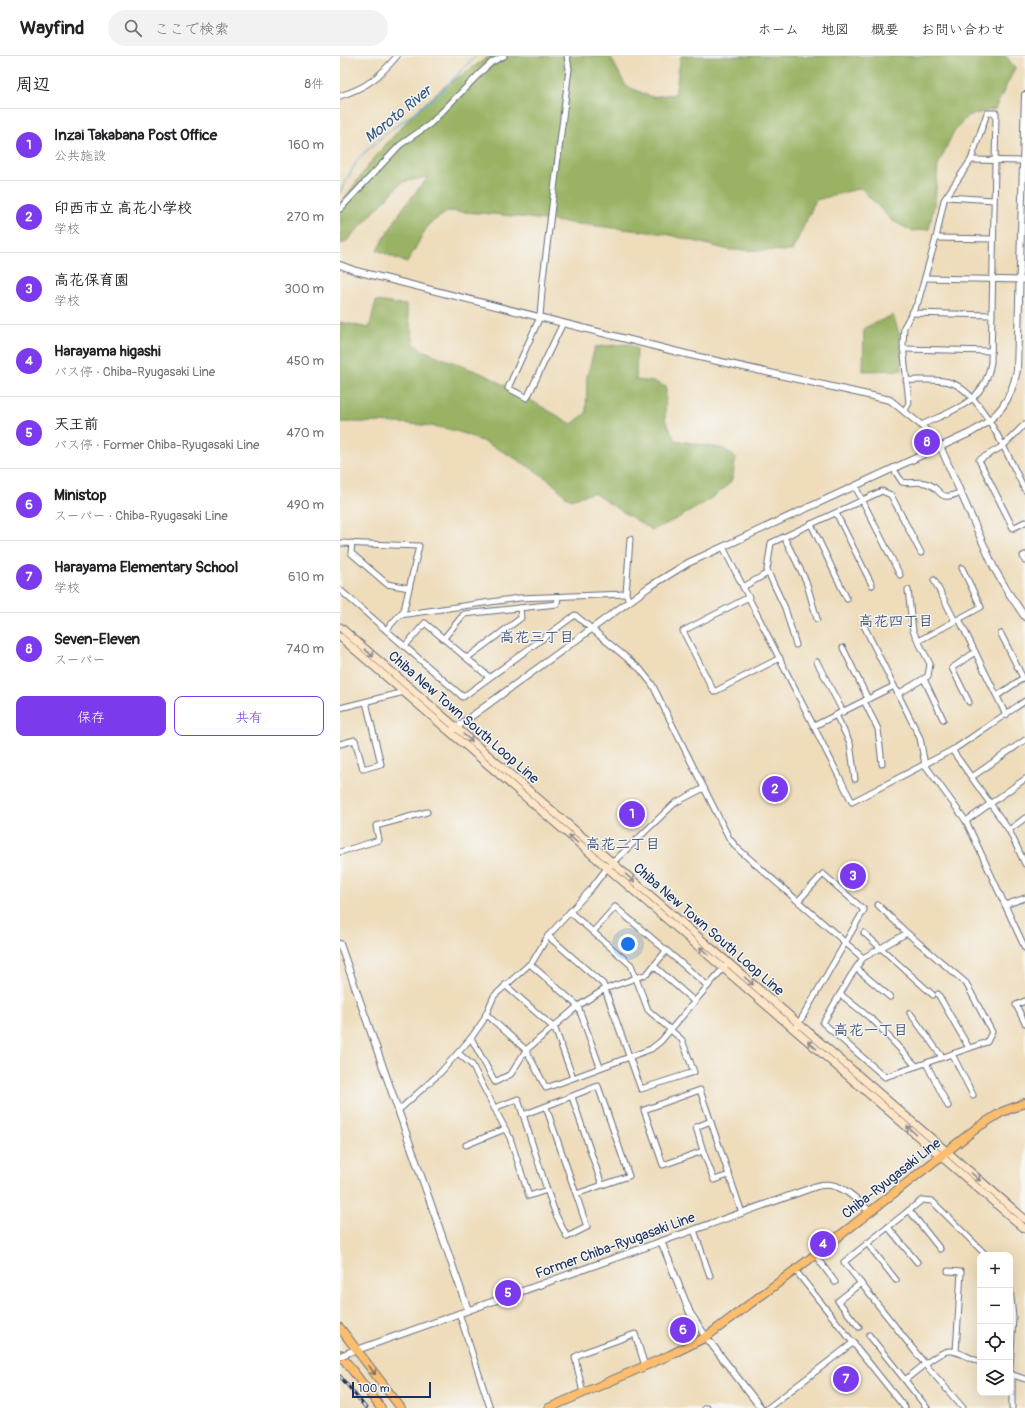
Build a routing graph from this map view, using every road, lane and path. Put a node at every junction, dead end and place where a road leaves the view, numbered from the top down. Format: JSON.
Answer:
{"nodes":[{"id":1,"x":397,"y":56,"type":"edge"},
{"id":2,"x":504,"y":56,"type":"edge"},
{"id":3,"x":567,"y":56,"type":"edge"},
{"id":4,"x":1025,"y":95,"type":"edge"},
{"id":5,"x":340,"y":96,"type":"edge"},
{"id":6,"x":1024,"y":144,"type":"edge"},
{"id":7,"x":971,"y":160,"type":"junction"},
{"id":8,"x":995,"y":160,"type":"junction"},
{"id":9,"x":1024,"y":161,"type":"edge"},
{"id":10,"x":947,"y":197,"type":"junction"},
{"id":11,"x":994,"y":200,"type":"junction"},
{"id":12,"x":340,"y":209,"type":"edge"},
{"id":13,"x":936,"y":238,"type":"junction"},
{"id":14,"x":993,"y":239,"type":"junction"},
{"id":15,"x":340,"y":265,"type":"edge"},
{"id":16,"x":925,"y":278,"type":"junction"},
{"id":17,"x":993,"y":279,"type":"junction"},
{"id":18,"x":1023,"y":280,"type":"edge"},
{"id":19,"x":912,"y":314,"type":"junction"},
{"id":20,"x":992,"y":315,"type":"junction"},
{"id":21,"x":540,"y":317,"type":"junction"},
{"id":22,"x":563,"y":323,"type":"junction"},
{"id":23,"x":903,"y":349,"type":"junction"},
{"id":24,"x":991,"y":351,"type":"junction"},
{"id":25,"x":906,"y":380,"type":"junction"},
{"id":26,"x":972,"y":400,"type":"junction"},
{"id":27,"x":905,"y":410,"type":"junction"},
{"id":28,"x":990,"y":421,"type":"junction"},
{"id":29,"x":1025,"y":424,"type":"edge"},
{"id":30,"x":921,"y":425,"type":"junction"},
{"id":31,"x":940,"y":446,"type":"junction"},
{"id":32,"x":1003,"y":446,"type":"junction"},
{"id":33,"x":893,"y":468,"type":"junction"},
{"id":34,"x":1023,"y":479,"type":"edge"},
{"id":35,"x":855,"y":486,"type":"junction"},
{"id":36,"x":1025,"y":490,"type":"edge"},
{"id":37,"x":961,"y":492,"type":"junction"},
{"id":38,"x":862,"y":500,"type":"junction"},
{"id":39,"x":836,"y":513,"type":"junction"},
{"id":40,"x":1025,"y":522,"type":"edge"},
{"id":41,"x":811,"y":524,"type":"junction"},
{"id":42,"x":784,"y":537,"type":"junction"},
{"id":43,"x":630,"y":539,"type":"dead end"},
{"id":44,"x":340,"y":543,"type":"edge"},
{"id":45,"x":352,"y":543,"type":"junction"},
{"id":46,"x":723,"y":547,"type":"junction"},
{"id":47,"x":921,"y":553,"type":"dead end"},
{"id":48,"x":1025,"y":555,"type":"edge"},
{"id":49,"x":1025,"y":561,"type":"edge"},
{"id":50,"x":962,"y":568,"type":"dead end"},
{"id":51,"x":768,"y":573,"type":"junction"},
{"id":52,"x":900,"y":575,"type":"dead end"},
{"id":53,"x":934,"y":580,"type":"dead end"},
{"id":54,"x":872,"y":585,"type":"dead end"},
{"id":55,"x":743,"y":587,"type":"junction"},
{"id":56,"x":409,"y":588,"type":"junction"},
{"id":57,"x":340,"y":590,"type":"edge"},
{"id":58,"x":908,"y":590,"type":"dead end"},
{"id":59,"x":626,"y":594,"type":"junction"},
{"id":60,"x":558,"y":597,"type":"junction"},
{"id":61,"x":749,"y":597,"type":"junction"},
{"id":62,"x":847,"y":599,"type":"dead end"},
{"id":63,"x":629,"y":601,"type":"junction"},
{"id":64,"x":520,"y":608,"type":"junction"},
{"id":65,"x":400,"y":615,"type":"junction"},
{"id":66,"x":1025,"y":617,"type":"edge"},
{"id":67,"x":818,"y":619,"type":"dead end"},
{"id":68,"x":957,"y":620,"type":"junction"},
{"id":69,"x":863,"y":624,"type":"dead end"},
{"id":70,"x":340,"y":627,"type":"edge"},
{"id":71,"x":386,"y":630,"type":"junction"},
{"id":72,"x":592,"y":630,"type":"junction"},
{"id":73,"x":1001,"y":634,"type":"dead end"},
{"id":74,"x":340,"y":637,"type":"edge"},
{"id":75,"x":444,"y":638,"type":"junction"},
{"id":76,"x":918,"y":641,"type":"junction"},
{"id":77,"x":796,"y":645,"type":"dead end"},
{"id":78,"x":405,"y":646,"type":"junction"},
{"id":79,"x":843,"y":648,"type":"dead end"},
{"id":80,"x":975,"y":652,"type":"junction"},
{"id":81,"x":467,"y":658,"type":"junction"},
{"id":82,"x":780,"y":658,"type":"junction"},
{"id":83,"x":817,"y":662,"type":"dead end"},
{"id":84,"x":489,"y":677,"type":"junction"},
{"id":85,"x":924,"y":679,"type":"junction"},
{"id":86,"x":894,"y":686,"type":"junction"},
{"id":87,"x":404,"y":692,"type":"junction"},
{"id":88,"x":898,"y":694,"type":"junction"},
{"id":89,"x":997,"y":696,"type":"junction"},
{"id":90,"x":866,"y":700,"type":"junction"},
{"id":91,"x":1025,"y":700,"type":"edge"},
{"id":92,"x":366,"y":702,"type":"junction"},
{"id":93,"x":969,"y":702,"type":"dead end"},
{"id":94,"x":340,"y":708,"type":"edge"},
{"id":95,"x":843,"y":712,"type":"junction"},
{"id":96,"x":836,"y":715,"type":"junction"},
{"id":97,"x":1006,"y":715,"type":"junction"},
{"id":98,"x":943,"y":719,"type":"dead end"},
{"id":99,"x":814,"y":726,"type":"junction"},
{"id":100,"x":453,"y":730,"type":"junction"},
{"id":101,"x":1025,"y":740,"type":"edge"},
{"id":102,"x":340,"y":744,"type":"edge"},
{"id":103,"x":952,"y":750,"type":"junction"},
{"id":104,"x":882,"y":764,"type":"dead end"},
{"id":105,"x":925,"y":765,"type":"junction"},
{"id":106,"x":972,"y":777,"type":"junction"},
{"id":107,"x":855,"y":779,"type":"dead end"},
{"id":108,"x":1025,"y":779,"type":"edge"},
{"id":109,"x":704,"y":788,"type":"junction"},
{"id":110,"x":990,"y":804,"type":"junction"},
{"id":111,"x":427,"y":812,"type":"dead end"},
{"id":112,"x":1025,"y":818,"type":"edge"},
{"id":113,"x":966,"y":821,"type":"junction"},
{"id":114,"x":1009,"y":830,"type":"junction"},
{"id":115,"x":340,"y":852,"type":"edge"},
{"id":116,"x":1025,"y":864,"type":"edge"},
{"id":117,"x":610,"y":865,"type":"junction"},
{"id":118,"x":1025,"y":898,"type":"edge"},
{"id":119,"x":798,"y":901,"type":"junction"},
{"id":120,"x":878,"y":905,"type":"dead end"},
{"id":121,"x":1005,"y":905,"type":"junction"},
{"id":122,"x":570,"y":912,"type":"junction"},
{"id":123,"x":1025,"y":931,"type":"edge"},
{"id":124,"x":593,"y":932,"type":"junction"},
{"id":125,"x":864,"y":933,"type":"dead end"},
{"id":126,"x":907,"y":933,"type":"junction"},
{"id":127,"x":1018,"y":933,"type":"junction"},
{"id":128,"x":548,"y":936,"type":"junction"},
{"id":129,"x":844,"y":943,"type":"junction"},
{"id":130,"x":340,"y":944,"type":"edge"},
{"id":131,"x":880,"y":948,"type":"junction"},
{"id":132,"x":1025,"y":948,"type":"edge"},
{"id":133,"x":666,"y":951,"type":"junction"},
{"id":134,"x":864,"y":958,"type":"junction"},
{"id":135,"x":530,"y":964,"type":"junction"},
{"id":136,"x":726,"y":965,"type":"junction"},
{"id":137,"x":654,"y":966,"type":"junction"},
{"id":138,"x":856,"y":968,"type":"junction"},
{"id":139,"x":636,"y":978,"type":"junction"},
{"id":140,"x":504,"y":985,"type":"junction"},
{"id":141,"x":708,"y":986,"type":"junction"},
{"id":142,"x":605,"y":989,"type":"junction"},
{"id":143,"x":840,"y":994,"type":"junction"},
{"id":144,"x":890,"y":997,"type":"dead end"},
{"id":145,"x":1025,"y":1001,"type":"edge"},
{"id":146,"x":695,"y":1002,"type":"junction"},
{"id":147,"x":578,"y":1006,"type":"junction"},
{"id":148,"x":910,"y":1013,"type":"dead end"},
{"id":149,"x":486,"y":1014,"type":"junction"},
{"id":150,"x":1025,"y":1023,"type":"edge"},
{"id":151,"x":554,"y":1026,"type":"junction"},
{"id":152,"x":796,"y":1027,"type":"junction"},
{"id":153,"x":671,"y":1030,"type":"junction"},
{"id":154,"x":471,"y":1038,"type":"junction"},
{"id":155,"x":969,"y":1048,"type":"junction"},
{"id":156,"x":526,"y":1050,"type":"junction"},
{"id":157,"x":458,"y":1053,"type":"junction"},
{"id":158,"x":952,"y":1054,"type":"junction"},
{"id":159,"x":942,"y":1057,"type":"junction"},
{"id":160,"x":630,"y":1058,"type":"junction"},
{"id":161,"x":926,"y":1063,"type":"junction"},
{"id":162,"x":916,"y":1066,"type":"junction"},
{"id":163,"x":600,"y":1068,"type":"junction"},
{"id":164,"x":573,"y":1078,"type":"junction"},
{"id":165,"x":973,"y":1095,"type":"dead end"},
{"id":166,"x":572,"y":1096,"type":"junction"},
{"id":167,"x":1025,"y":1103,"type":"edge"},
{"id":168,"x":948,"y":1106,"type":"dead end"},
{"id":169,"x":546,"y":1107,"type":"junction"},
{"id":170,"x":494,"y":1108,"type":"junction"},
{"id":171,"x":399,"y":1110,"type":"junction"},
{"id":172,"x":523,"y":1116,"type":"junction"},
{"id":173,"x":711,"y":1122,"type":"junction"},
{"id":174,"x":505,"y":1129,"type":"junction"},
{"id":175,"x":466,"y":1145,"type":"dead end"},
{"id":176,"x":703,"y":1151,"type":"junction"},
{"id":177,"x":943,"y":1154,"type":"junction"},
{"id":178,"x":729,"y":1175,"type":"junction"},
{"id":179,"x":602,"y":1186,"type":"junction"},
{"id":180,"x":547,"y":1190,"type":"junction"},
{"id":181,"x":576,"y":1194,"type":"junction"},
{"id":182,"x":909,"y":1210,"type":"junction"},
{"id":183,"x":870,"y":1212,"type":"junction"},
{"id":184,"x":742,"y":1213,"type":"junction"},
{"id":185,"x":1025,"y":1219,"type":"edge"},
{"id":186,"x":888,"y":1227,"type":"junction"},
{"id":187,"x":1025,"y":1229,"type":"edge"},
{"id":188,"x":694,"y":1230,"type":"junction"},
{"id":189,"x":661,"y":1241,"type":"junction"},
{"id":190,"x":867,"y":1244,"type":"junction"},
{"id":191,"x":940,"y":1249,"type":"dead end"},
{"id":192,"x":983,"y":1252,"type":"edge"},
{"id":193,"x":815,"y":1255,"type":"junction"},
{"id":194,"x":917,"y":1262,"type":"dead end"},
{"id":195,"x":795,"y":1270,"type":"junction"},
{"id":196,"x":948,"y":1271,"type":"dead end"},
{"id":197,"x":710,"y":1276,"type":"dead end"},
{"id":198,"x":896,"y":1280,"type":"dead end"},
{"id":199,"x":835,"y":1282,"type":"dead end"},
{"id":200,"x":861,"y":1283,"type":"junction"},
{"id":201,"x":468,"y":1310,"type":"junction"},
{"id":202,"x":459,"y":1314,"type":"junction"},
{"id":203,"x":1013,"y":1324,"type":"edge"},
{"id":204,"x":859,"y":1327,"type":"dead end"},
{"id":205,"x":340,"y":1328,"type":"edge"},
{"id":206,"x":869,"y":1335,"type":"dead end"},
{"id":207,"x":706,"y":1337,"type":"junction"},
{"id":208,"x":854,"y":1342,"type":"junction"},
{"id":209,"x":353,"y":1351,"type":"junction"},
{"id":210,"x":956,"y":1352,"type":"junction"},
{"id":211,"x":340,"y":1355,"type":"edge"},
{"id":212,"x":1011,"y":1360,"type":"edge"},
{"id":213,"x":977,"y":1361,"type":"edge"},
{"id":214,"x":925,"y":1364,"type":"junction"},
{"id":215,"x":645,"y":1366,"type":"junction"},
{"id":216,"x":1013,"y":1373,"type":"edge"},
{"id":217,"x":357,"y":1376,"type":"junction"},
{"id":218,"x":1025,"y":1379,"type":"edge"},
{"id":219,"x":905,"y":1380,"type":"junction"},
{"id":220,"x":583,"y":1393,"type":"junction"},
{"id":221,"x":1012,"y":1396,"type":"edge"},
{"id":222,"x":382,"y":1408,"type":"edge"},
{"id":223,"x":388,"y":1408,"type":"edge"},
{"id":224,"x":401,"y":1408,"type":"edge"},
{"id":225,"x":490,"y":1408,"type":"edge"},
{"id":226,"x":549,"y":1408,"type":"edge"},
{"id":227,"x":761,"y":1408,"type":"edge"},
{"id":228,"x":768,"y":1408,"type":"edge"},
{"id":229,"x":904,"y":1408,"type":"edge"},
{"id":230,"x":927,"y":1408,"type":"edge"},
{"id":231,"x":963,"y":1408,"type":"edge"},
{"id":232,"x":1012,"y":1408,"type":"edge"}],
"edges":[{"from":1,"to":5,"type":"street"},
{"from":2,"to":12,"type":"street"},
{"from":3,"to":21,"type":"street"},
{"from":4,"to":6,"type":"street"},
{"from":6,"to":9,"type":"street"},
{"from":7,"to":8,"type":"street"},
{"from":7,"to":8,"type":"street"},
{"from":7,"to":10,"type":"street"},
{"from":8,"to":9,"type":"street"},
{"from":8,"to":11,"type":"street"},
{"from":9,"to":18,"type":"street"},
{"from":10,"to":11,"type":"street"},
{"from":10,"to":13,"type":"street"},
{"from":11,"to":14,"type":"street"},
{"from":13,"to":14,"type":"street"},
{"from":13,"to":16,"type":"street"},
{"from":14,"to":17,"type":"street"},
{"from":15,"to":21,"type":"street"},
{"from":16,"to":17,"type":"street"},
{"from":16,"to":19,"type":"street"},
{"from":17,"to":18,"type":"street"},
{"from":17,"to":20,"type":"street"},
{"from":18,"to":28,"type":"street"},
{"from":19,"to":20,"type":"street"},
{"from":19,"to":23,"type":"street"},
{"from":20,"to":24,"type":"street"},
{"from":21,"to":22,"type":"street"},
{"from":21,"to":22,"type":"street"},
{"from":22,"to":27,"type":"street"},
{"from":23,"to":24,"type":"street"},
{"from":23,"to":25,"type":"street"},
{"from":24,"to":26,"type":"street"},
{"from":25,"to":26,"type":"street"},
{"from":25,"to":27,"type":"street"},
{"from":26,"to":28,"type":"street"},
{"from":26,"to":30,"type":"street"},
{"from":27,"to":30,"type":"street"},
{"from":28,"to":31,"type":"street"},
{"from":28,"to":32,"type":"street"},
{"from":29,"to":32,"type":"street"},
{"from":30,"to":31,"type":"street"},
{"from":31,"to":33,"type":"street"},
{"from":31,"to":37,"type":"street"},
{"from":32,"to":34,"type":"street"},
{"from":32,"to":40,"type":"street"},
{"from":33,"to":35,"type":"street"},
{"from":33,"to":37,"type":"street"},
{"from":34,"to":36,"type":"street"},
{"from":35,"to":38,"type":"street"},
{"from":35,"to":46,"type":"street"},
{"from":37,"to":66,"type":"street"},
{"from":38,"to":39,"type":"street"},
{"from":38,"to":47,"type":"street"},
{"from":38,"to":52,"type":"street"},
{"from":39,"to":41,"type":"street"},
{"from":39,"to":54,"type":"street"},
{"from":41,"to":42,"type":"street"},
{"from":41,"to":62,"type":"street"},
{"from":42,"to":51,"type":"street"},
{"from":42,"to":67,"type":"street"},
{"from":43,"to":59,"type":"street"},
{"from":44,"to":45,"type":"street"},
{"from":45,"to":56,"type":"street"},
{"from":45,"to":56,"type":"street"},
{"from":46,"to":55,"type":"street"},
{"from":46,"to":63,"type":"street"},
{"from":48,"to":49,"type":"street"},
{"from":50,"to":68,"type":"street"},
{"from":51,"to":55,"type":"street"},
{"from":51,"to":77,"type":"street"},
{"from":53,"to":68,"type":"street"},
{"from":55,"to":61,"type":"street"},
{"from":56,"to":65,"type":"street"},
{"from":57,"to":71,"type":"street"},
{"from":58,"to":76,"type":"street"},
{"from":59,"to":60,"type":"street"},
{"from":59,"to":63,"type":"street"},
{"from":60,"to":64,"type":"street"},
{"from":60,"to":65,"type":"street"},
{"from":61,"to":82,"type":"street"},
{"from":61,"to":82,"type":"street"},
{"from":63,"to":72,"type":"street"},
{"from":64,"to":75,"type":"street"},
{"from":64,"to":81,"type":"street"},
{"from":65,"to":71,"type":"street"},
{"from":68,"to":76,"type":"street"},
{"from":68,"to":80,"type":"street"},
{"from":69,"to":86,"type":"street"},
{"from":70,"to":100,"type":"main road","name":"Chiba New Town South Loop Line","one_way":true},
{"from":71,"to":78,"type":"street"},
{"from":72,"to":84,"type":"street"},
{"from":72,"to":100,"type":"street"},
{"from":72,"to":109,"type":"street"},
{"from":73,"to":89,"type":"street"},
{"from":74,"to":87,"type":"main road","name":"Chiba New Town South Loop Line"},
{"from":75,"to":78,"type":"street"},
{"from":75,"to":81,"type":"street"},
{"from":76,"to":85,"type":"street"},
{"from":78,"to":84,"type":"street"},
{"from":79,"to":90,"type":"street"},
{"from":80,"to":89,"type":"street"},
{"from":80,"to":93,"type":"street"},
{"from":81,"to":84,"type":"street"},
{"from":82,"to":99,"type":"street"},
{"from":83,"to":95,"type":"street"},
{"from":85,"to":88,"type":"street"},
{"from":85,"to":98,"type":"street"},
{"from":86,"to":88,"type":"street"},
{"from":86,"to":90,"type":"street"},
{"from":87,"to":92,"type":"street"},
{"from":87,"to":100,"type":"main road","name":"Chiba New Town South Loop Line"},
{"from":88,"to":105,"type":"street"},
{"from":89,"to":97,"type":"street"},
{"from":90,"to":95,"type":"street"},
{"from":90,"to":104,"type":"street"},
{"from":91,"to":97,"type":"street"},
{"from":92,"to":94,"type":"street"},
{"from":92,"to":102,"type":"street"},
{"from":95,"to":96,"type":"street"},
{"from":96,"to":99,"type":"street"},
{"from":96,"to":107,"type":"street"},
{"from":97,"to":103,"type":"street"},
{"from":99,"to":105,"type":"street"},
{"from":100,"to":117,"type":"main road","name":"Chiba New Town South Loop Line"},
{"from":101,"to":106,"type":"street"},
{"from":103,"to":105,"type":"street"},
{"from":103,"to":106,"type":"street"},
{"from":105,"to":113,"type":"street"},
{"from":106,"to":110,"type":"street"},
{"from":108,"to":110,"type":"street"},
{"from":109,"to":117,"type":"street"},
{"from":109,"to":119,"type":"street"},
{"from":110,"to":113,"type":"street"},
{"from":110,"to":114,"type":"street"},
{"from":111,"to":115,"type":"street"},
{"from":112,"to":114,"type":"street"},
{"from":113,"to":121,"type":"street"},
{"from":114,"to":116,"type":"street"},
{"from":117,"to":122,"type":"street"},
{"from":117,"to":136,"type":"main road","name":"Chiba New Town South Loop Line"},
{"from":118,"to":121,"type":"street"},
{"from":119,"to":129,"type":"street"},
{"from":119,"to":129,"type":"street"},
{"from":120,"to":126,"type":"street"},
{"from":121,"to":127,"type":"street"},
{"from":122,"to":124,"type":"street"},
{"from":122,"to":128,"type":"street"},
{"from":123,"to":127,"type":"street"},
{"from":124,"to":133,"type":"street"},
{"from":124,"to":139,"type":"street"},
{"from":125,"to":131,"type":"street"},
{"from":126,"to":131,"type":"street"},
{"from":126,"to":155,"type":"street"},
{"from":127,"to":132,"type":"street"},
{"from":128,"to":135,"type":"street"},
{"from":128,"to":142,"type":"street"},
{"from":129,"to":134,"type":"street"},
{"from":129,"to":152,"type":"street"},
{"from":130,"to":171,"type":"street"},
{"from":131,"to":134,"type":"street"},
{"from":131,"to":155,"type":"street"},
{"from":133,"to":137,"type":"street"},
{"from":133,"to":141,"type":"street"},
{"from":134,"to":138,"type":"street"},
{"from":135,"to":140,"type":"street"},
{"from":135,"to":147,"type":"street"},
{"from":136,"to":141,"type":"street"},
{"from":136,"to":152,"type":"main road","name":"Chiba New Town South Loop Line"},
{"from":137,"to":139,"type":"street"},
{"from":137,"to":146,"type":"street"},
{"from":138,"to":143,"type":"street"},
{"from":138,"to":144,"type":"street"},
{"from":139,"to":142,"type":"street"},
{"from":139,"to":153,"type":"street"},
{"from":140,"to":149,"type":"street"},
{"from":140,"to":151,"type":"street"},
{"from":141,"to":146,"type":"street"},
{"from":142,"to":147,"type":"street"},
{"from":142,"to":160,"type":"street"},
{"from":143,"to":162,"type":"street"},
{"from":143,"to":162,"type":"street"},
{"from":145,"to":150,"type":"street"},
{"from":146,"to":153,"type":"street"},
{"from":147,"to":151,"type":"street"},
{"from":147,"to":163,"type":"street"},
{"from":148,"to":159,"type":"street"},
{"from":149,"to":154,"type":"street"},
{"from":149,"to":156,"type":"street"},
{"from":151,"to":156,"type":"street"},
{"from":151,"to":164,"type":"street"},
{"from":152,"to":177,"type":"main road","name":"Chiba New Town South Loop Line"},
{"from":153,"to":160,"type":"street"},
{"from":153,"to":160,"type":"street"},
{"from":154,"to":156,"type":"street"},
{"from":154,"to":157,"type":"street"},
{"from":155,"to":158,"type":"street"},
{"from":156,"to":164,"type":"street"},
{"from":157,"to":170,"type":"street"},
{"from":157,"to":171,"type":"street"},
{"from":158,"to":159,"type":"street"},
{"from":158,"to":165,"type":"street"},
{"from":159,"to":161,"type":"street"},
{"from":160,"to":163,"type":"street"},
{"from":161,"to":162,"type":"street"},
{"from":161,"to":168,"type":"street"},
{"from":163,"to":164,"type":"street"},
{"from":166,"to":169,"type":"street"},
{"from":166,"to":179,"type":"street"},
{"from":166,"to":179,"type":"street"},
{"from":167,"to":177,"type":"main road","name":"Chiba-Ryugasaki Line"},
{"from":169,"to":172,"type":"street"},
{"from":169,"to":181,"type":"street"},
{"from":170,"to":172,"type":"street"},
{"from":170,"to":174,"type":"street"},
{"from":171,"to":201,"type":"street"},
{"from":172,"to":180,"type":"street"},
{"from":173,"to":176,"type":"street"},
{"from":173,"to":176,"type":"street"},
{"from":173,"to":178,"type":"street"},
{"from":174,"to":175,"type":"street"},
{"from":174,"to":180,"type":"street"},
{"from":176,"to":178,"type":"street"},
{"from":177,"to":183,"type":"main road","name":"Chiba-Ryugasaki Line"},
{"from":177,"to":185,"type":"main road","name":"Chiba New Town South Loop Line","one_way":true},
{"from":177,"to":187,"type":"main road","name":"Chiba New Town South Loop Line"},
{"from":178,"to":184,"type":"street"},
{"from":179,"to":181,"type":"street"},
{"from":180,"to":181,"type":"street"},
{"from":182,"to":186,"type":"street"},
{"from":182,"to":191,"type":"street"},
{"from":182,"to":192,"type":"street"},
{"from":183,"to":184,"type":"street","name":"Former Chiba-Ryugasaki Line"},
{"from":183,"to":193,"type":"main road","name":"Chiba-Ryugasaki Line"},
{"from":184,"to":188,"type":"street","name":"Former Chiba-Ryugasaki Line"},
{"from":186,"to":190,"type":"street"},
{"from":186,"to":194,"type":"street"},
{"from":188,"to":189,"type":"street","name":"Former Chiba-Ryugasaki Line"},
{"from":188,"to":197,"type":"street"},
{"from":189,"to":201,"type":"street","name":"Former Chiba-Ryugasaki Line"},
{"from":189,"to":207,"type":"street"},
{"from":190,"to":198,"type":"street"},
{"from":190,"to":200,"type":"street"},
{"from":193,"to":195,"type":"main road","name":"Chiba-Ryugasaki Line"},
{"from":193,"to":199,"type":"street"},
{"from":195,"to":207,"type":"main road","name":"Chiba-Ryugasaki Line"},
{"from":195,"to":208,"type":"street"},
{"from":196,"to":210,"type":"street"},
{"from":200,"to":204,"type":"street"},
{"from":200,"to":214,"type":"street"},
{"from":201,"to":202,"type":"street","name":"Former Chiba-Ryugasaki Line"},
{"from":202,"to":209,"type":"street","name":"Former Chiba-Ryugasaki Line"},
{"from":202,"to":225,"type":"street"},
{"from":203,"to":212,"type":"street"},
{"from":205,"to":209,"type":"main road"},
{"from":206,"to":219,"type":"street"},
{"from":207,"to":215,"type":"main road","name":"Chiba-Ryugasaki Line"},
{"from":207,"to":227,"type":"street"},
{"from":208,"to":228,"type":"street"},
{"from":208,"to":229,"type":"street"},
{"from":209,"to":211,"type":"street","name":"Former Chiba-Ryugasaki Line","bridge":true},
{"from":209,"to":224,"type":"main road","one_way":true},
{"from":210,"to":213,"type":"street"},
{"from":210,"to":214,"type":"street"},
{"from":211,"to":217,"type":"main road"},
{"from":214,"to":219,"type":"street"},
{"from":214,"to":231,"type":"street"},
{"from":215,"to":220,"type":"main road","name":"Chiba-Ryugasaki Line"},
{"from":215,"to":220,"type":"street"},
{"from":216,"to":218,"type":"street"},
{"from":217,"to":222,"type":"main road"},
{"from":217,"to":223,"type":"main road"},
{"from":219,"to":230,"type":"street"},
{"from":220,"to":226,"type":"main road","name":"Chiba-Ryugasaki Line"},
{"from":221,"to":232,"type":"street"}]}
